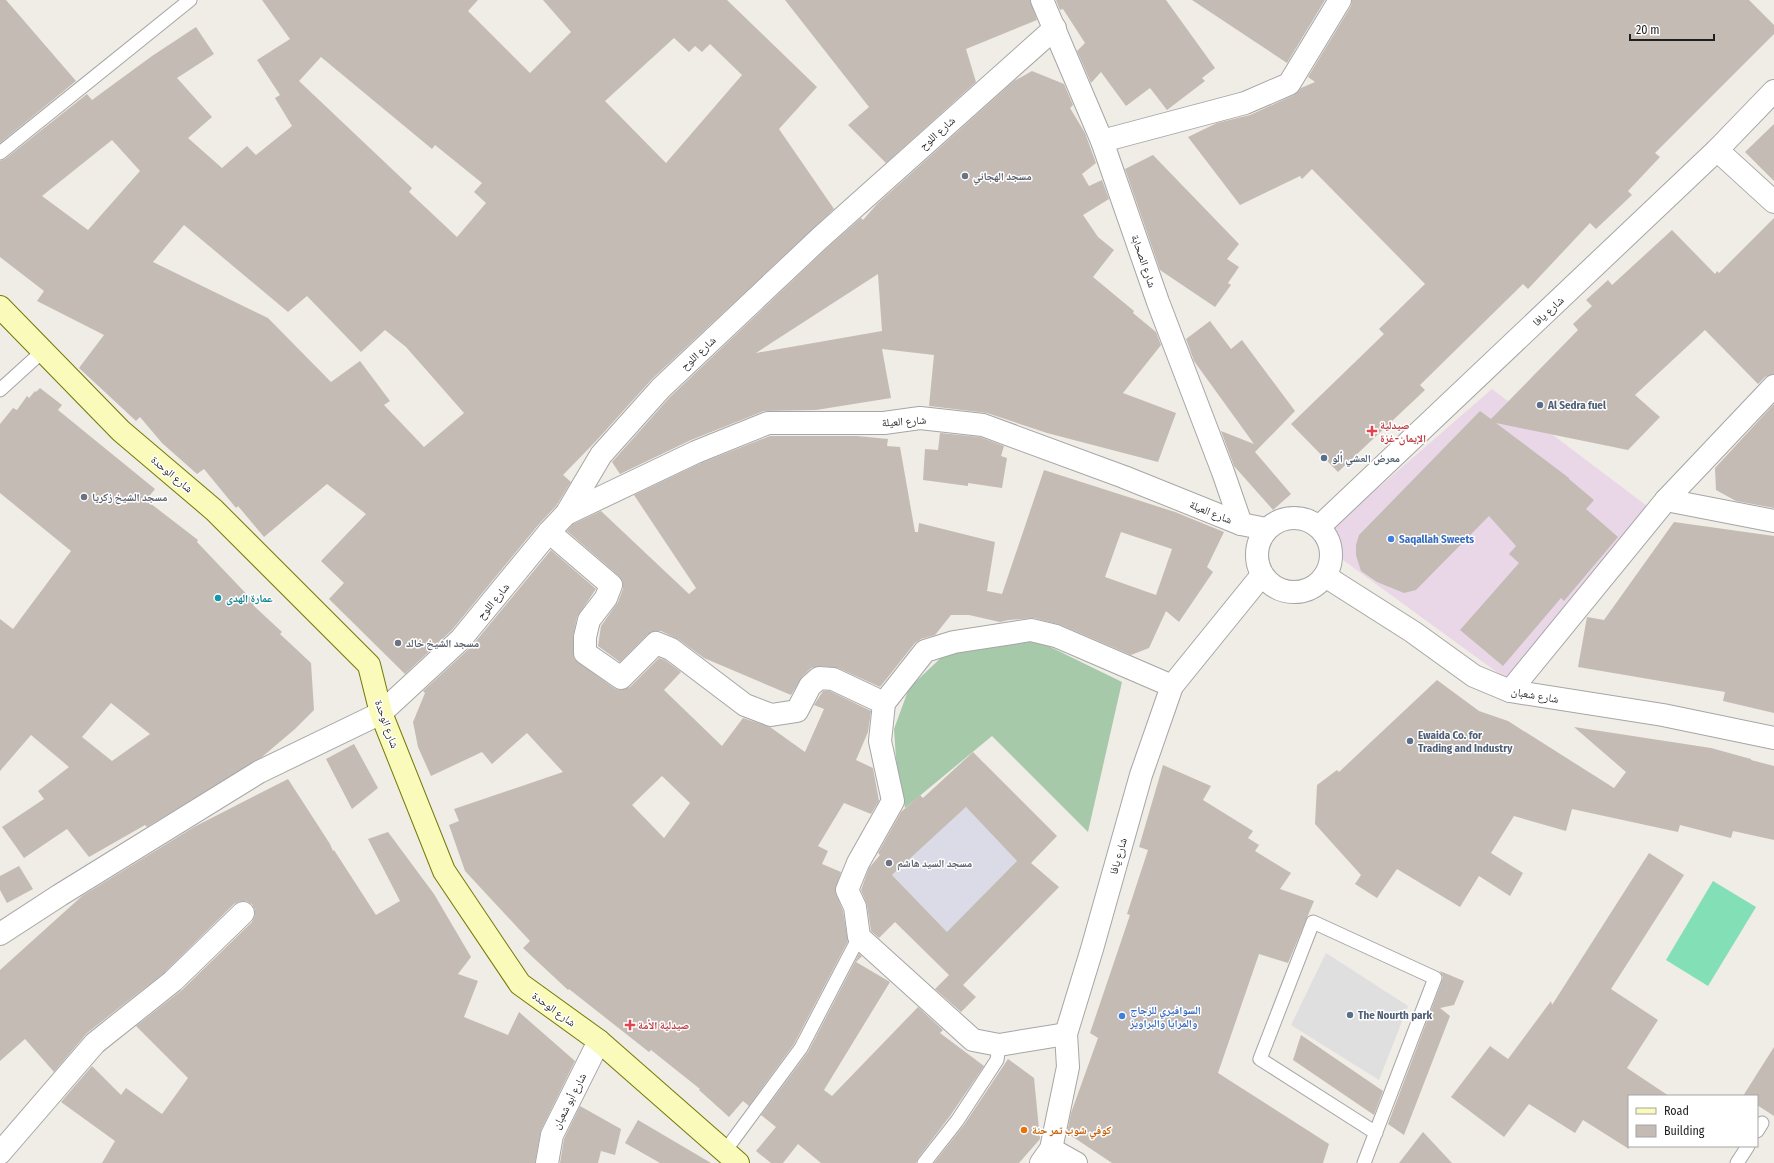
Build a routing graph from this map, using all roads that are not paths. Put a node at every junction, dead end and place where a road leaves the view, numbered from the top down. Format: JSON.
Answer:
{"nodes":[{"id":1,"x":190,"y":0,"type":"edge"},
{"id":2,"x":1042,"y":0,"type":"edge"},
{"id":3,"x":1340,"y":0,"type":"edge"},
{"id":4,"x":1055,"y":28,"type":"junction"},
{"id":5,"x":1774,"y":91,"type":"edge"},
{"id":6,"x":1102,"y":141,"type":"junction"},
{"id":7,"x":1717,"y":150,"type":"junction"},
{"id":8,"x":0,"y":153,"type":"edge"},
{"id":9,"x":1774,"y":202,"type":"edge"},
{"id":10,"x":0,"y":307,"type":"edge"},
{"id":11,"x":43,"y":351,"type":"junction"},
{"id":12,"x":1774,"y":386,"type":"edge"},
{"id":13,"x":0,"y":390,"type":"edge"},
{"id":14,"x":1666,"y":500,"type":"junction"},
{"id":15,"x":566,"y":514,"type":"junction"},
{"id":16,"x":1774,"y":521,"type":"edge"},
{"id":17,"x":1240,"y":524,"type":"junction"},
{"id":18,"x":1319,"y":527,"type":"junction"},
{"id":19,"x":1266,"y":529,"type":"junction"},
{"id":20,"x":549,"y":532,"type":"junction"},
{"id":21,"x":1262,"y":575,"type":"junction"},
{"id":22,"x":1325,"y":576,"type":"junction"},
{"id":23,"x":1172,"y":686,"type":"junction"},
{"id":24,"x":1510,"y":691,"type":"junction"},
{"id":25,"x":884,"y":703,"type":"junction"},
{"id":26,"x":381,"y":713,"type":"junction"},
{"id":27,"x":1774,"y":738,"type":"edge"},
{"id":28,"x":242,"y":913,"type":"dead end"},
{"id":29,"x":0,"y":934,"type":"edge"},
{"id":30,"x":860,"y":937,"type":"junction"},
{"id":31,"x":1066,"y":1034,"type":"junction"},
{"id":32,"x":599,"y":1041,"type":"junction"},
{"id":33,"x":999,"y":1045,"type":"junction"},
{"id":34,"x":1376,"y":1133,"type":"junction"},
{"id":35,"x":1747,"y":1147,"type":"edge"},
{"id":36,"x":0,"y":1154,"type":"edge"},
{"id":37,"x":1046,"y":1156,"type":"edge"},
{"id":38,"x":732,"y":1157,"type":"edge"},
{"id":39,"x":548,"y":1163,"type":"edge"},
{"id":40,"x":924,"y":1163,"type":"edge"},
{"id":41,"x":1076,"y":1163,"type":"edge"},
{"id":42,"x":1364,"y":1163,"type":"edge"},
{"id":43,"x":1737,"y":1163,"type":"edge"}],
"edges":[{"from":1,"to":8,"type":"lane"},
{"from":2,"to":4,"type":"street","name":"شارع الصحابة"},
{"from":3,"to":6,"type":"street"},
{"from":4,"to":6,"type":"street","name":"شارع الصحابة"},
{"from":4,"to":15,"type":"street","name":"شارع اللوح"},
{"from":5,"to":7,"type":"street","name":"شارع يافا"},
{"from":6,"to":17,"type":"street","name":"شارع الصحابة"},
{"from":7,"to":9,"type":"street"},
{"from":7,"to":18,"type":"street","name":"شارع يافا"},
{"from":10,"to":11,"type":"main road","name":"شارع الوحدة"},
{"from":11,"to":13,"type":"lane"},
{"from":11,"to":26,"type":"main road","name":"شارع الوحدة"},
{"from":12,"to":14,"type":"street"},
{"from":14,"to":16,"type":"street"},
{"from":14,"to":24,"type":"street"},
{"from":15,"to":17,"type":"street","name":"شارع العيلة"},
{"from":15,"to":20,"type":"street","name":"شارع اللوح"},
{"from":17,"to":19,"type":"street","name":"شارع العيلة"},
{"from":18,"to":19,"type":"street"},
{"from":18,"to":22,"type":"street"},
{"from":19,"to":21,"type":"street"},
{"from":20,"to":25,"type":"street"},
{"from":20,"to":26,"type":"street","name":"شارع اللوح"},
{"from":21,"to":22,"type":"street"},
{"from":21,"to":23,"type":"street","name":"شارع يافا"},
{"from":22,"to":24,"type":"street","name":"شارع شعبان"},
{"from":23,"to":25,"type":"street"},
{"from":23,"to":31,"type":"street","name":"شارع يافا"},
{"from":24,"to":27,"type":"street","name":"شارع شعبان"},
{"from":25,"to":30,"type":"street"},
{"from":26,"to":29,"type":"street","name":"شارع اللوح"},
{"from":26,"to":32,"type":"main road","name":"شارع الوحدة"},
{"from":28,"to":36,"type":"street"},
{"from":30,"to":33,"type":"street"},
{"from":30,"to":38,"type":"lane"},
{"from":31,"to":33,"type":"street"},
{"from":31,"to":37,"type":"street","name":"شارع يافا"},
{"from":32,"to":38,"type":"main road","name":"شارع الوحدة"},
{"from":32,"to":39,"type":"street","name":"شارع أبو شعبان"},
{"from":33,"to":40,"type":"lane"},
{"from":34,"to":34,"type":"lane"},
{"from":34,"to":42,"type":"lane"},
{"from":35,"to":43,"type":"lane"},
{"from":37,"to":41,"type":"street"}]}
